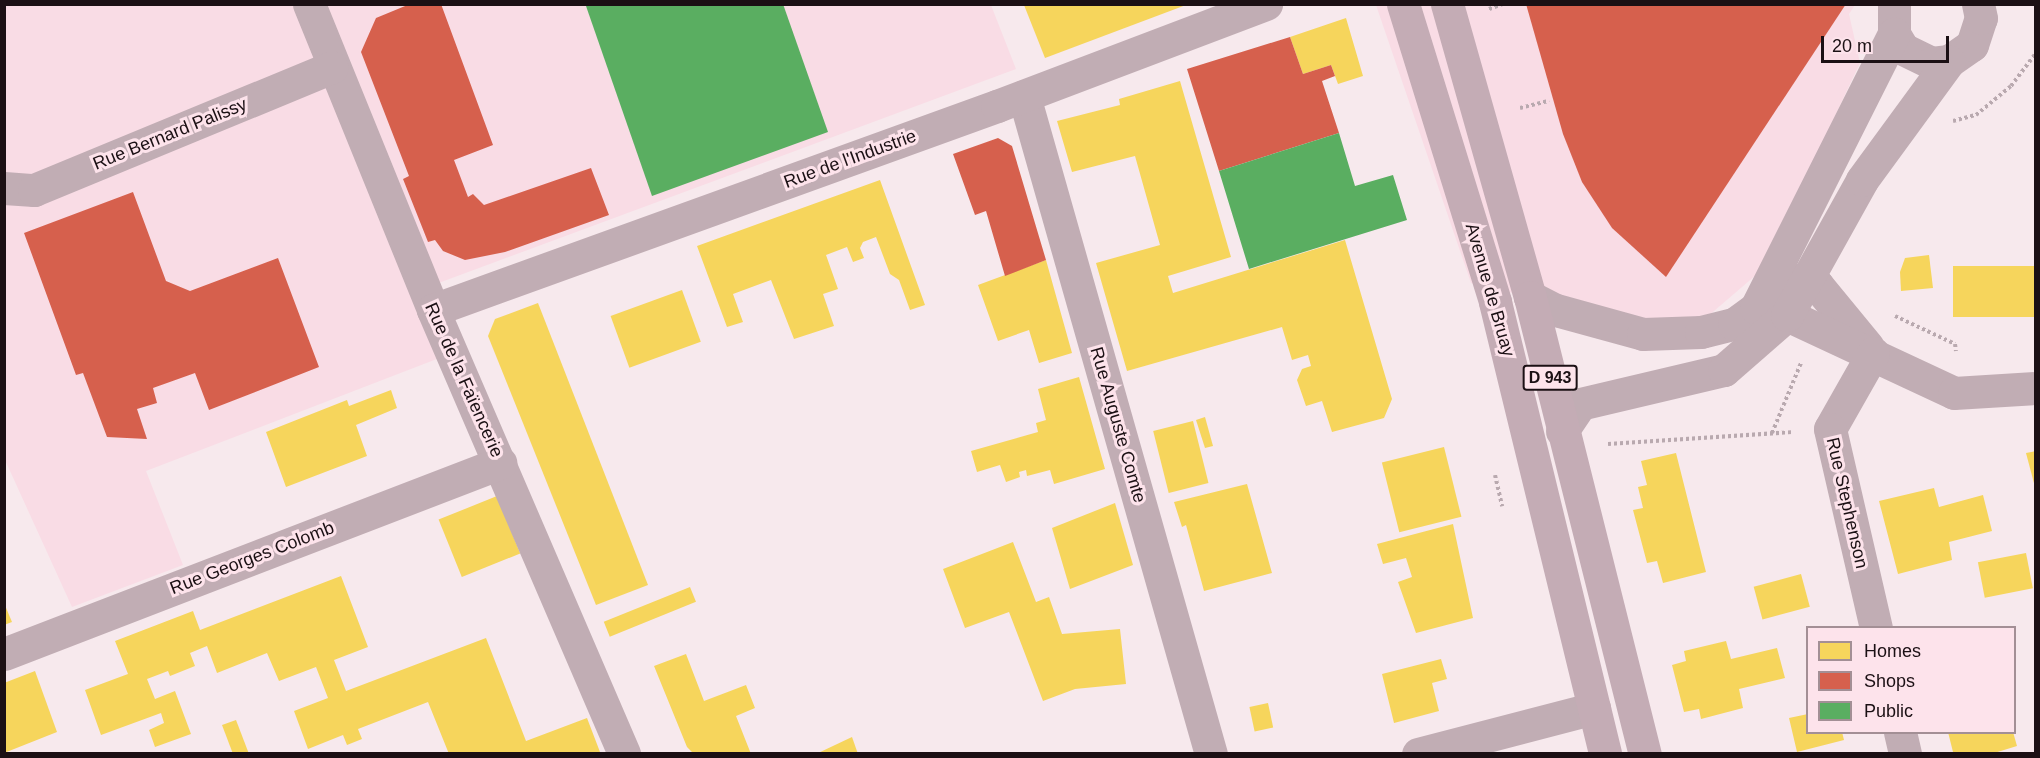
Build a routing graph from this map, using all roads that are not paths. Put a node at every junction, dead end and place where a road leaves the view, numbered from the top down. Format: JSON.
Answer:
{"nodes":[{"id":1,"x":309,"y":4,"type":"edge"},
{"id":2,"x":1266,"y":4,"type":"edge"},
{"id":3,"x":1403,"y":4,"type":"edge"},
{"id":4,"x":1447,"y":4,"type":"edge"},
{"id":5,"x":1982,"y":9,"type":"edge"},
{"id":6,"x":1894,"y":19,"type":"edge"},
{"id":7,"x":1949,"y":62,"type":"junction"},
{"id":8,"x":332,"y":67,"type":"junction"},
{"id":9,"x":1024,"y":96,"type":"junction"},
{"id":10,"x":4,"y":188,"type":"edge"},
{"id":11,"x":1806,"y":277,"type":"junction"},
{"id":12,"x":1530,"y":297,"type":"junction"},
{"id":13,"x":433,"y":310,"type":"junction"},
{"id":14,"x":1787,"y":315,"type":"junction"},
{"id":15,"x":1873,"y":353,"type":"junction"},
{"id":16,"x":2036,"y":388,"type":"edge"},
{"id":17,"x":1562,"y":431,"type":"junction"},
{"id":18,"x":500,"y":463,"type":"junction"},
{"id":19,"x":1876,"y":626,"type":"edge"},
{"id":20,"x":4,"y":654,"type":"edge"},
{"id":21,"x":1594,"y":708,"type":"junction"},
{"id":22,"x":1900,"y":734,"type":"edge"},
{"id":23,"x":624,"y":753,"type":"edge"},
{"id":24,"x":1211,"y":753,"type":"edge"},
{"id":25,"x":1418,"y":753,"type":"edge"},
{"id":26,"x":1605,"y":753,"type":"edge"},
{"id":27,"x":1645,"y":753,"type":"edge"},
{"id":28,"x":1905,"y":753,"type":"edge"}],
"edges":[{"from":1,"to":8,"type":"street","name":"Rue de la Faïencerie"},
{"from":2,"to":9,"type":"street","name":"Rue de l'Industrie"},
{"from":3,"to":21,"type":"main road","name":"Avenue de Bruay","number":"D 943"},
{"from":4,"to":12,"type":"main road","name":"Avenue de Bruay","number":"D 943"},
{"from":5,"to":7,"type":"street"},
{"from":6,"to":7,"type":"street"},
{"from":6,"to":12,"type":"street"},
{"from":7,"to":11,"type":"street"},
{"from":8,"to":10,"type":"street","name":"Rue Bernard Palissy"},
{"from":8,"to":13,"type":"street","name":"Rue de la Faïencerie"},
{"from":9,"to":13,"type":"street","name":"Rue de l'Industrie"},
{"from":9,"to":24,"type":"street","name":"Rue Auguste Comte"},
{"from":11,"to":14,"type":"street"},
{"from":11,"to":15,"type":"street"},
{"from":12,"to":17,"type":"main road","name":"Avenue de Bruay","number":"D 943"},
{"from":13,"to":18,"type":"street","name":"Rue de la Faïencerie"},
{"from":14,"to":15,"type":"street"},
{"from":14,"to":17,"type":"street"},
{"from":15,"to":16,"type":"street"},
{"from":15,"to":19,"type":"street","name":"Rue Stephenson"},
{"from":17,"to":27,"type":"main road","name":"Avenue de Bruay","number":"D 943"},
{"from":18,"to":20,"type":"street","name":"Rue Georges Colomb"},
{"from":18,"to":23,"type":"street","name":"Rue de la Faïencerie"},
{"from":21,"to":25,"type":"street"},
{"from":21,"to":26,"type":"main road","name":"Avenue de Bruay","number":"D 943"},
{"from":22,"to":28,"type":"street"}]}
